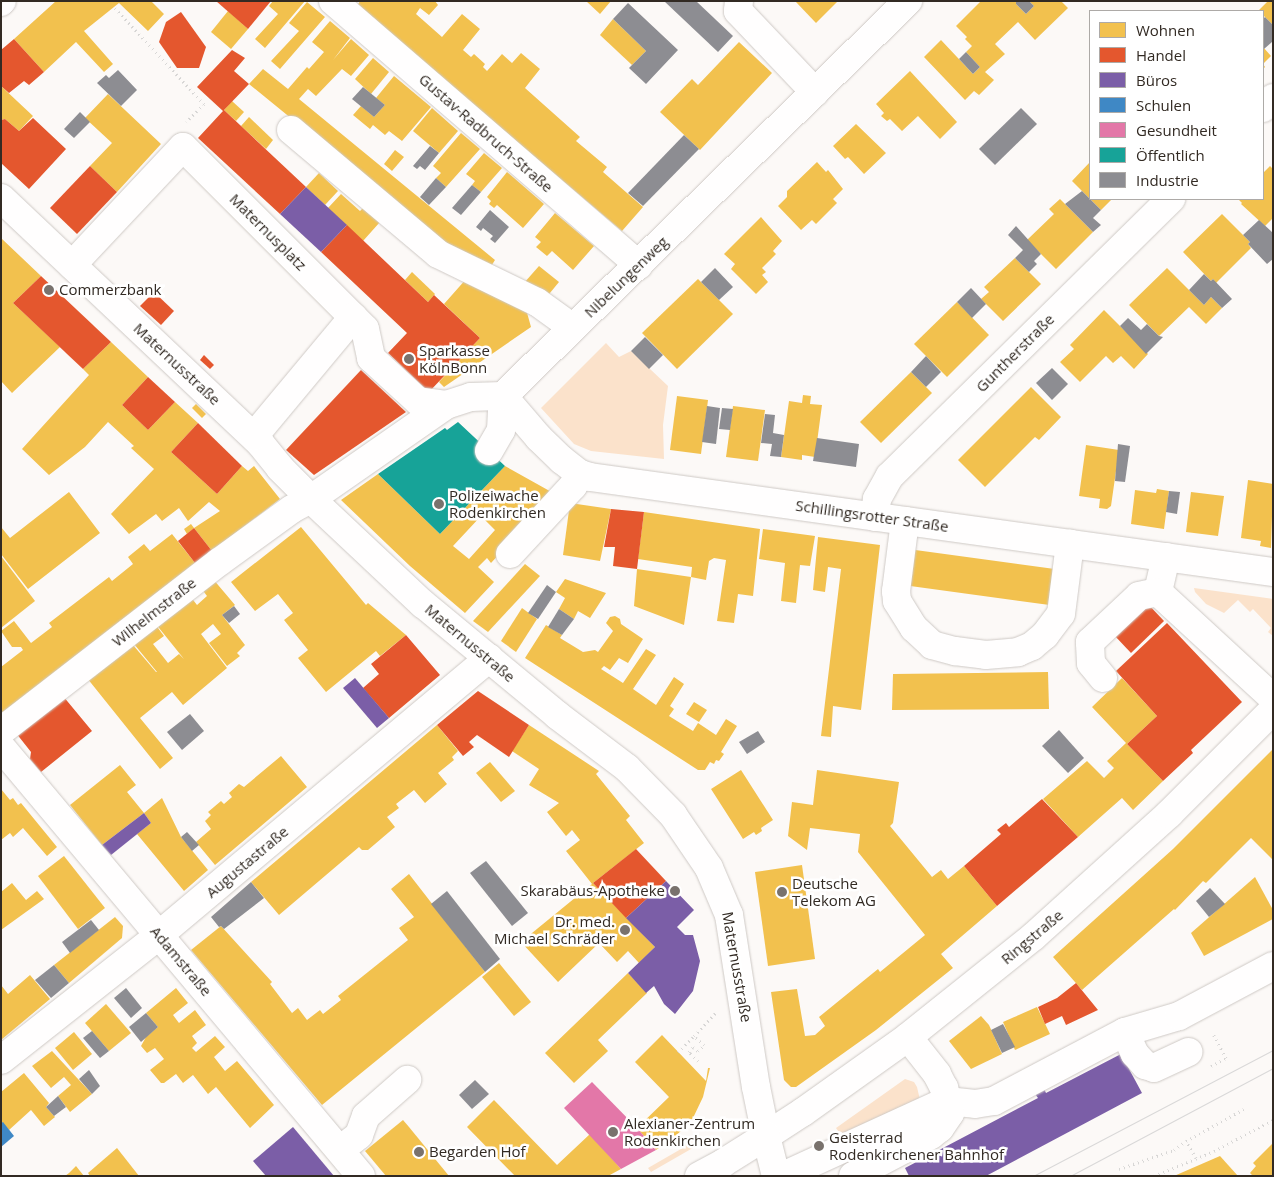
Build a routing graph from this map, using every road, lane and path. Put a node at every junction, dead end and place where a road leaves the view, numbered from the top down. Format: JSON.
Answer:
{"nodes":[{"id":1,"x":333,"y":1,"type":"edge"},
{"id":2,"x":739,"y":1,"type":"edge"},
{"id":3,"x":908,"y":1,"type":"edge"},
{"id":4,"x":115,"y":8,"type":"dead end"},
{"id":5,"x":815,"y":92,"type":"junction"},
{"id":6,"x":1273,"y":98,"type":"edge"},
{"id":7,"x":1264,"y":107,"type":"edge"},
{"id":8,"x":291,"y":130,"type":"dead end"},
{"id":9,"x":183,"y":136,"type":"junction"},
{"id":10,"x":1,"y":198,"type":"edge"},
{"id":11,"x":1170,"y":200,"type":"edge"},
{"id":12,"x":72,"y":265,"type":"junction"},
{"id":13,"x":640,"y":265,"type":"junction"},
{"id":14,"x":353,"y":317,"type":"junction"},
{"id":15,"x":573,"y":328,"type":"junction"},
{"id":16,"x":503,"y":396,"type":"junction"},
{"id":17,"x":446,"y":405,"type":"junction"},
{"id":18,"x":254,"y":436,"type":"junction"},
{"id":19,"x":489,"y":451,"type":"dead end"},
{"id":20,"x":580,"y":474,"type":"junction"},
{"id":21,"x":311,"y":499,"type":"junction"},
{"id":22,"x":875,"y":517,"type":"junction"},
{"id":23,"x":906,"y":521,"type":"junction"},
{"id":24,"x":1070,"y":544,"type":"junction"},
{"id":25,"x":510,"y":554,"type":"dead end"},
{"id":26,"x":1166,"y":558,"type":"junction"},
{"id":27,"x":1273,"y":572,"type":"edge"},
{"id":28,"x":1158,"y":592,"type":"junction"},
{"id":29,"x":489,"y":658,"type":"junction"},
{"id":30,"x":1103,"y":678,"type":"dead end"},
{"id":31,"x":1273,"y":698,"type":"edge"},
{"id":32,"x":1273,"y":710,"type":"edge"},
{"id":33,"x":1,"y":731,"type":"edge"},
{"id":34,"x":1,"y":748,"type":"edge"},
{"id":35,"x":159,"y":935,"type":"junction"},
{"id":36,"x":1273,"y":966,"type":"edge"},
{"id":37,"x":745,"y":1007,"type":"junction"},
{"id":38,"x":1124,"y":1032,"type":"junction"},
{"id":39,"x":1213,"y":1034,"type":"dead end"},
{"id":40,"x":694,"y":1036,"type":"junction"},
{"id":41,"x":908,"y":1037,"type":"junction"},
{"id":42,"x":678,"y":1052,"type":"dead end"},
{"id":43,"x":1188,"y":1052,"type":"dead end"},
{"id":44,"x":1226,"y":1058,"type":"dead end"},
{"id":45,"x":1,"y":1060,"type":"edge"},
{"id":46,"x":698,"y":1061,"type":"dead end"},
{"id":47,"x":407,"y":1080,"type":"dead end"},
{"id":48,"x":947,"y":1102,"type":"junction"},
{"id":49,"x":1244,"y":1109,"type":"dead end"},
{"id":50,"x":1273,"y":1120,"type":"edge"},
{"id":51,"x":766,"y":1136,"type":"junction"},
{"id":52,"x":1186,"y":1142,"type":"junction"},
{"id":53,"x":340,"y":1150,"type":"junction"},
{"id":54,"x":1196,"y":1158,"type":"junction"},
{"id":55,"x":1119,"y":1169,"type":"dead end"},
{"id":56,"x":361,"y":1176,"type":"edge"},
{"id":57,"x":699,"y":1176,"type":"edge"},
{"id":58,"x":776,"y":1176,"type":"edge"},
{"id":59,"x":783,"y":1176,"type":"edge"},
{"id":60,"x":853,"y":1176,"type":"edge"},
{"id":61,"x":1154,"y":1176,"type":"edge"}],
"edges":[{"from":1,"to":13,"type":"street","name":"Gustav-Radbruch-Straße"},
{"from":2,"to":5,"type":"street"},
{"from":3,"to":5,"type":"street","name":"Nibelungenweg"},
{"from":4,"to":9,"type":"path"},
{"from":5,"to":13,"type":"street","name":"Nibelungenweg"},
{"from":6,"to":7,"type":"street"},
{"from":8,"to":15,"type":"street"},
{"from":9,"to":12,"type":"street"},
{"from":9,"to":14,"type":"street","name":"Maternusplatz"},
{"from":10,"to":12,"type":"street","name":"Maternusstraße"},
{"from":11,"to":22,"type":"street","name":"Guntherstraße"},
{"from":12,"to":18,"type":"street","name":"Maternusstraße"},
{"from":13,"to":15,"type":"street","name":"Nibelungenweg"},
{"from":14,"to":17,"type":"street","name":"Maternusplatz"},
{"from":14,"to":18,"type":"street"},
{"from":15,"to":16,"type":"street","name":"Nibelungenweg"},
{"from":16,"to":17,"type":"street"},
{"from":16,"to":19,"type":"street"},
{"from":16,"to":20,"type":"street","name":"Schillingsrotter Straße"},
{"from":17,"to":21,"type":"street"},
{"from":18,"to":21,"type":"street","name":"Maternusstraße"},
{"from":20,"to":22,"type":"street","name":"Schillingsrotter Straße"},
{"from":20,"to":25,"type":"street"},
{"from":21,"to":29,"type":"street","name":"Maternusstraße"},
{"from":21,"to":33,"type":"street","name":"Wilhelmstraße"},
{"from":22,"to":23,"type":"street","name":"Schillingsrotter Straße"},
{"from":23,"to":24,"type":"street","name":"Schillingsrotter Straße"},
{"from":23,"to":24,"type":"street"},
{"from":24,"to":26,"type":"street","name":"Schillingsrotter Straße"},
{"from":26,"to":27,"type":"street","name":"Schillingsrotter Straße"},
{"from":26,"to":28,"type":"street"},
{"from":28,"to":30,"type":"street"},
{"from":28,"to":31,"type":"street"},
{"from":29,"to":35,"type":"street","name":"Augustastraße"},
{"from":29,"to":37,"type":"street","name":"Maternusstraße"},
{"from":32,"to":41,"type":"street","name":"Ringstraße"},
{"from":34,"to":35,"type":"street","name":"Adamstraße"},
{"from":35,"to":45,"type":"street","name":"Augustastraße"},
{"from":35,"to":53,"type":"street","name":"Adamstraße"},
{"from":36,"to":38,"type":"street"},
{"from":37,"to":40,"type":"path"},
{"from":37,"to":51,"type":"street","name":"Maternusstraße"},
{"from":38,"to":43,"type":"street"},
{"from":38,"to":48,"type":"street"},
{"from":39,"to":44,"type":"path"},
{"from":40,"to":42,"type":"path"},
{"from":40,"to":46,"type":"path"},
{"from":41,"to":48,"type":"street"},
{"from":41,"to":51,"type":"street","name":"Ringstraße"},
{"from":47,"to":53,"type":"street"},
{"from":48,"to":59,"type":"street"},
{"from":48,"to":60,"type":"street"},
{"from":49,"to":52,"type":"path"},
{"from":50,"to":54,"type":"path"},
{"from":51,"to":57,"type":"street","name":"Ringstraße"},
{"from":51,"to":58,"type":"street","name":"Maternusstraße"},
{"from":52,"to":54,"type":"path"},
{"from":52,"to":55,"type":"path"},
{"from":53,"to":56,"type":"street","name":"Adamstraße"},
{"from":54,"to":61,"type":"path"}]}
